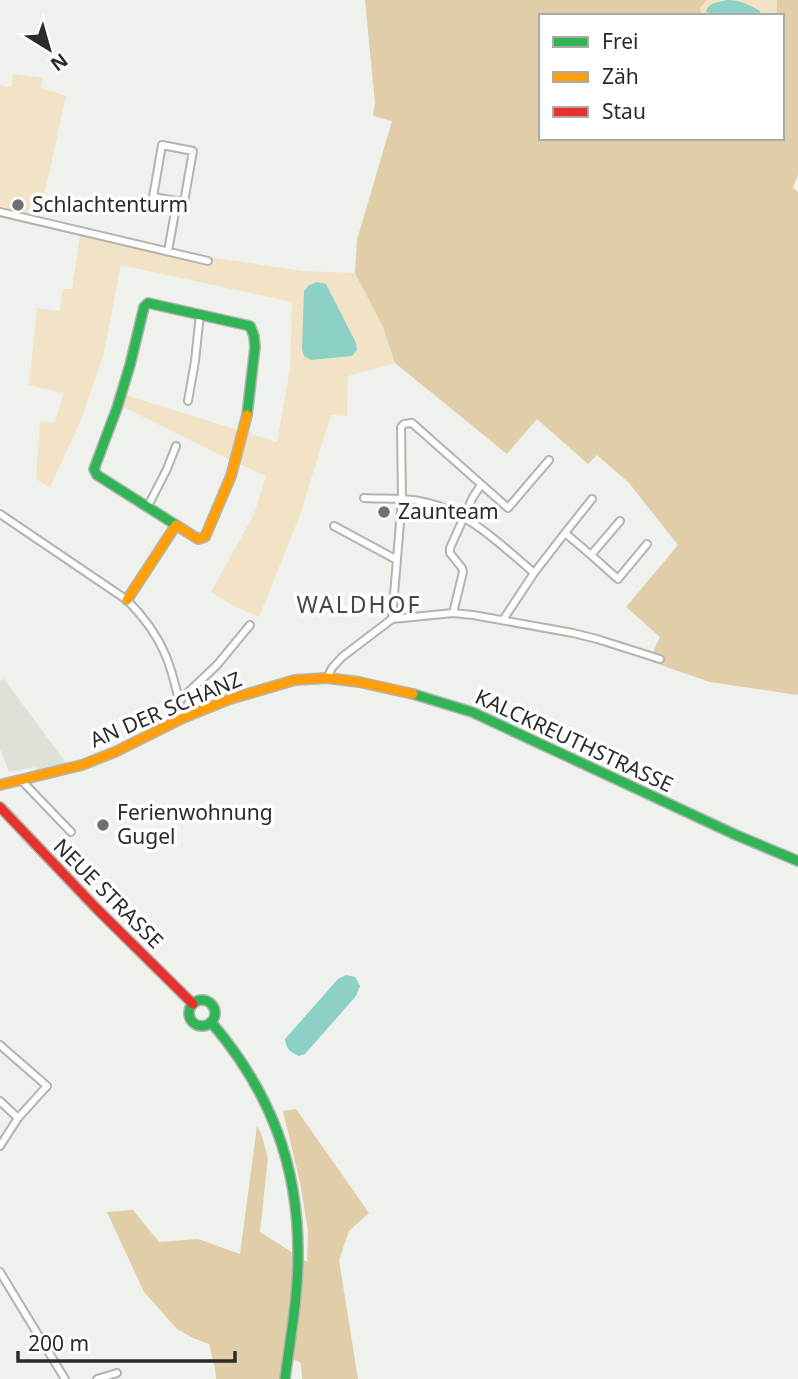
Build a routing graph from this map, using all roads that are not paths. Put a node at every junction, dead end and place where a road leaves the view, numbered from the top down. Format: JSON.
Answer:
{"nodes":[{"id":1,"x":177,"y":201,"type":"junction"},
{"id":2,"x":0,"y":212,"type":"edge"},
{"id":3,"x":168,"y":251,"type":"junction"},
{"id":4,"x":208,"y":261,"type":"dead end"},
{"id":5,"x":200,"y":314,"type":"junction"},
{"id":6,"x":188,"y":401,"type":"dead end"},
{"id":7,"x":176,"y":446,"type":"dead end"},
{"id":8,"x":550,"y":460,"type":"dead end"},
{"id":9,"x":481,"y":485,"type":"junction"},
{"id":10,"x":365,"y":498,"type":"dead end"},
{"id":11,"x":402,"y":499,"type":"junction"},
{"id":12,"x":592,"y":499,"type":"dead end"},
{"id":13,"x":148,"y":506,"type":"junction"},
{"id":14,"x":0,"y":514,"type":"edge"},
{"id":15,"x":464,"y":517,"type":"junction"},
{"id":16,"x":620,"y":521,"type":"dead end"},
{"id":17,"x":176,"y":525,"type":"junction"},
{"id":18,"x":334,"y":526,"type":"dead end"},
{"id":19,"x":565,"y":533,"type":"junction"},
{"id":20,"x":647,"y":544,"type":"dead end"},
{"id":21,"x":591,"y":555,"type":"junction"},
{"id":22,"x":397,"y":560,"type":"junction"},
{"id":23,"x":534,"y":573,"type":"junction"},
{"id":24,"x":127,"y":600,"type":"junction"},
{"id":25,"x":453,"y":613,"type":"junction"},
{"id":26,"x":392,"y":619,"type":"junction"},
{"id":27,"x":503,"y":620,"type":"junction"},
{"id":28,"x":250,"y":625,"type":"dead end"},
{"id":29,"x":660,"y":660,"type":"dead end"},
{"id":30,"x":327,"y":678,"type":"junction"},
{"id":31,"x":179,"y":701,"type":"junction"},
{"id":32,"x":183,"y":718,"type":"junction"},
{"id":33,"x":20,"y":780,"type":"junction"},
{"id":34,"x":0,"y":785,"type":"edge"},
{"id":35,"x":0,"y":807,"type":"edge"},
{"id":36,"x":71,"y":832,"type":"dead end"},
{"id":37,"x":798,"y":861,"type":"edge"},
{"id":38,"x":193,"y":1004,"type":"junction"},
{"id":39,"x":211,"y":1022,"type":"junction"},
{"id":40,"x":0,"y":1045,"type":"edge"},
{"id":41,"x":0,"y":1101,"type":"edge"},
{"id":42,"x":18,"y":1118,"type":"junction"},
{"id":43,"x":0,"y":1146,"type":"edge"},
{"id":44,"x":0,"y":1272,"type":"edge"},
{"id":45,"x":117,"y":1373,"type":"dead end"},
{"id":46,"x":65,"y":1379,"type":"edge"},
{"id":47,"x":97,"y":1379,"type":"edge"},
{"id":48,"x":285,"y":1379,"type":"edge"}],
"edges":[{"from":1,"to":1,"type":"street"},
{"from":1,"to":3,"type":"street"},
{"from":2,"to":3,"type":"street"},
{"from":3,"to":4,"type":"street"},
{"from":5,"to":6,"type":"street"},
{"from":5,"to":13,"type":"street"},
{"from":5,"to":17,"type":"street"},
{"from":7,"to":13,"type":"street"},
{"from":8,"to":9,"type":"street"},
{"from":9,"to":11,"type":"street"},
{"from":9,"to":15,"type":"street"},
{"from":10,"to":11,"type":"street"},
{"from":11,"to":15,"type":"street"},
{"from":11,"to":22,"type":"street"},
{"from":12,"to":19,"type":"street"},
{"from":13,"to":17,"type":"street"},
{"from":14,"to":24,"type":"street"},
{"from":15,"to":23,"type":"street"},
{"from":15,"to":25,"type":"street"},
{"from":16,"to":21,"type":"street"},
{"from":17,"to":24,"type":"street"},
{"from":18,"to":22,"type":"street"},
{"from":19,"to":21,"type":"street"},
{"from":19,"to":23,"type":"street"},
{"from":20,"to":21,"type":"street"},
{"from":22,"to":26,"type":"street"},
{"from":23,"to":27,"type":"street"},
{"from":24,"to":31,"type":"street"},
{"from":25,"to":26,"type":"street"},
{"from":25,"to":27,"type":"street"},
{"from":26,"to":30,"type":"street"},
{"from":27,"to":29,"type":"street"},
{"from":28,"to":31,"type":"street"},
{"from":30,"to":32,"type":"street","name":"AN DER SCHANZ"},
{"from":30,"to":37,"type":"street","name":"KALCKREUTHSTRASSE"},
{"from":31,"to":32,"type":"street"},
{"from":32,"to":33,"type":"street","name":"AN DER SCHANZ"},
{"from":33,"to":34,"type":"street","name":"AN DER SCHANZ"},
{"from":33,"to":36,"type":"street"},
{"from":35,"to":38,"type":"street","name":"NEUE STRASSE"},
{"from":38,"to":39,"type":"street","name":"NEUE STRASSE"},
{"from":38,"to":39,"type":"street","name":"NEUE STRASSE"},
{"from":39,"to":48,"type":"street","name":"NEUE STRASSE"},
{"from":40,"to":42,"type":"street"},
{"from":41,"to":42,"type":"street"},
{"from":42,"to":43,"type":"street"},
{"from":44,"to":46,"type":"street"},
{"from":45,"to":47,"type":"street"}]}
